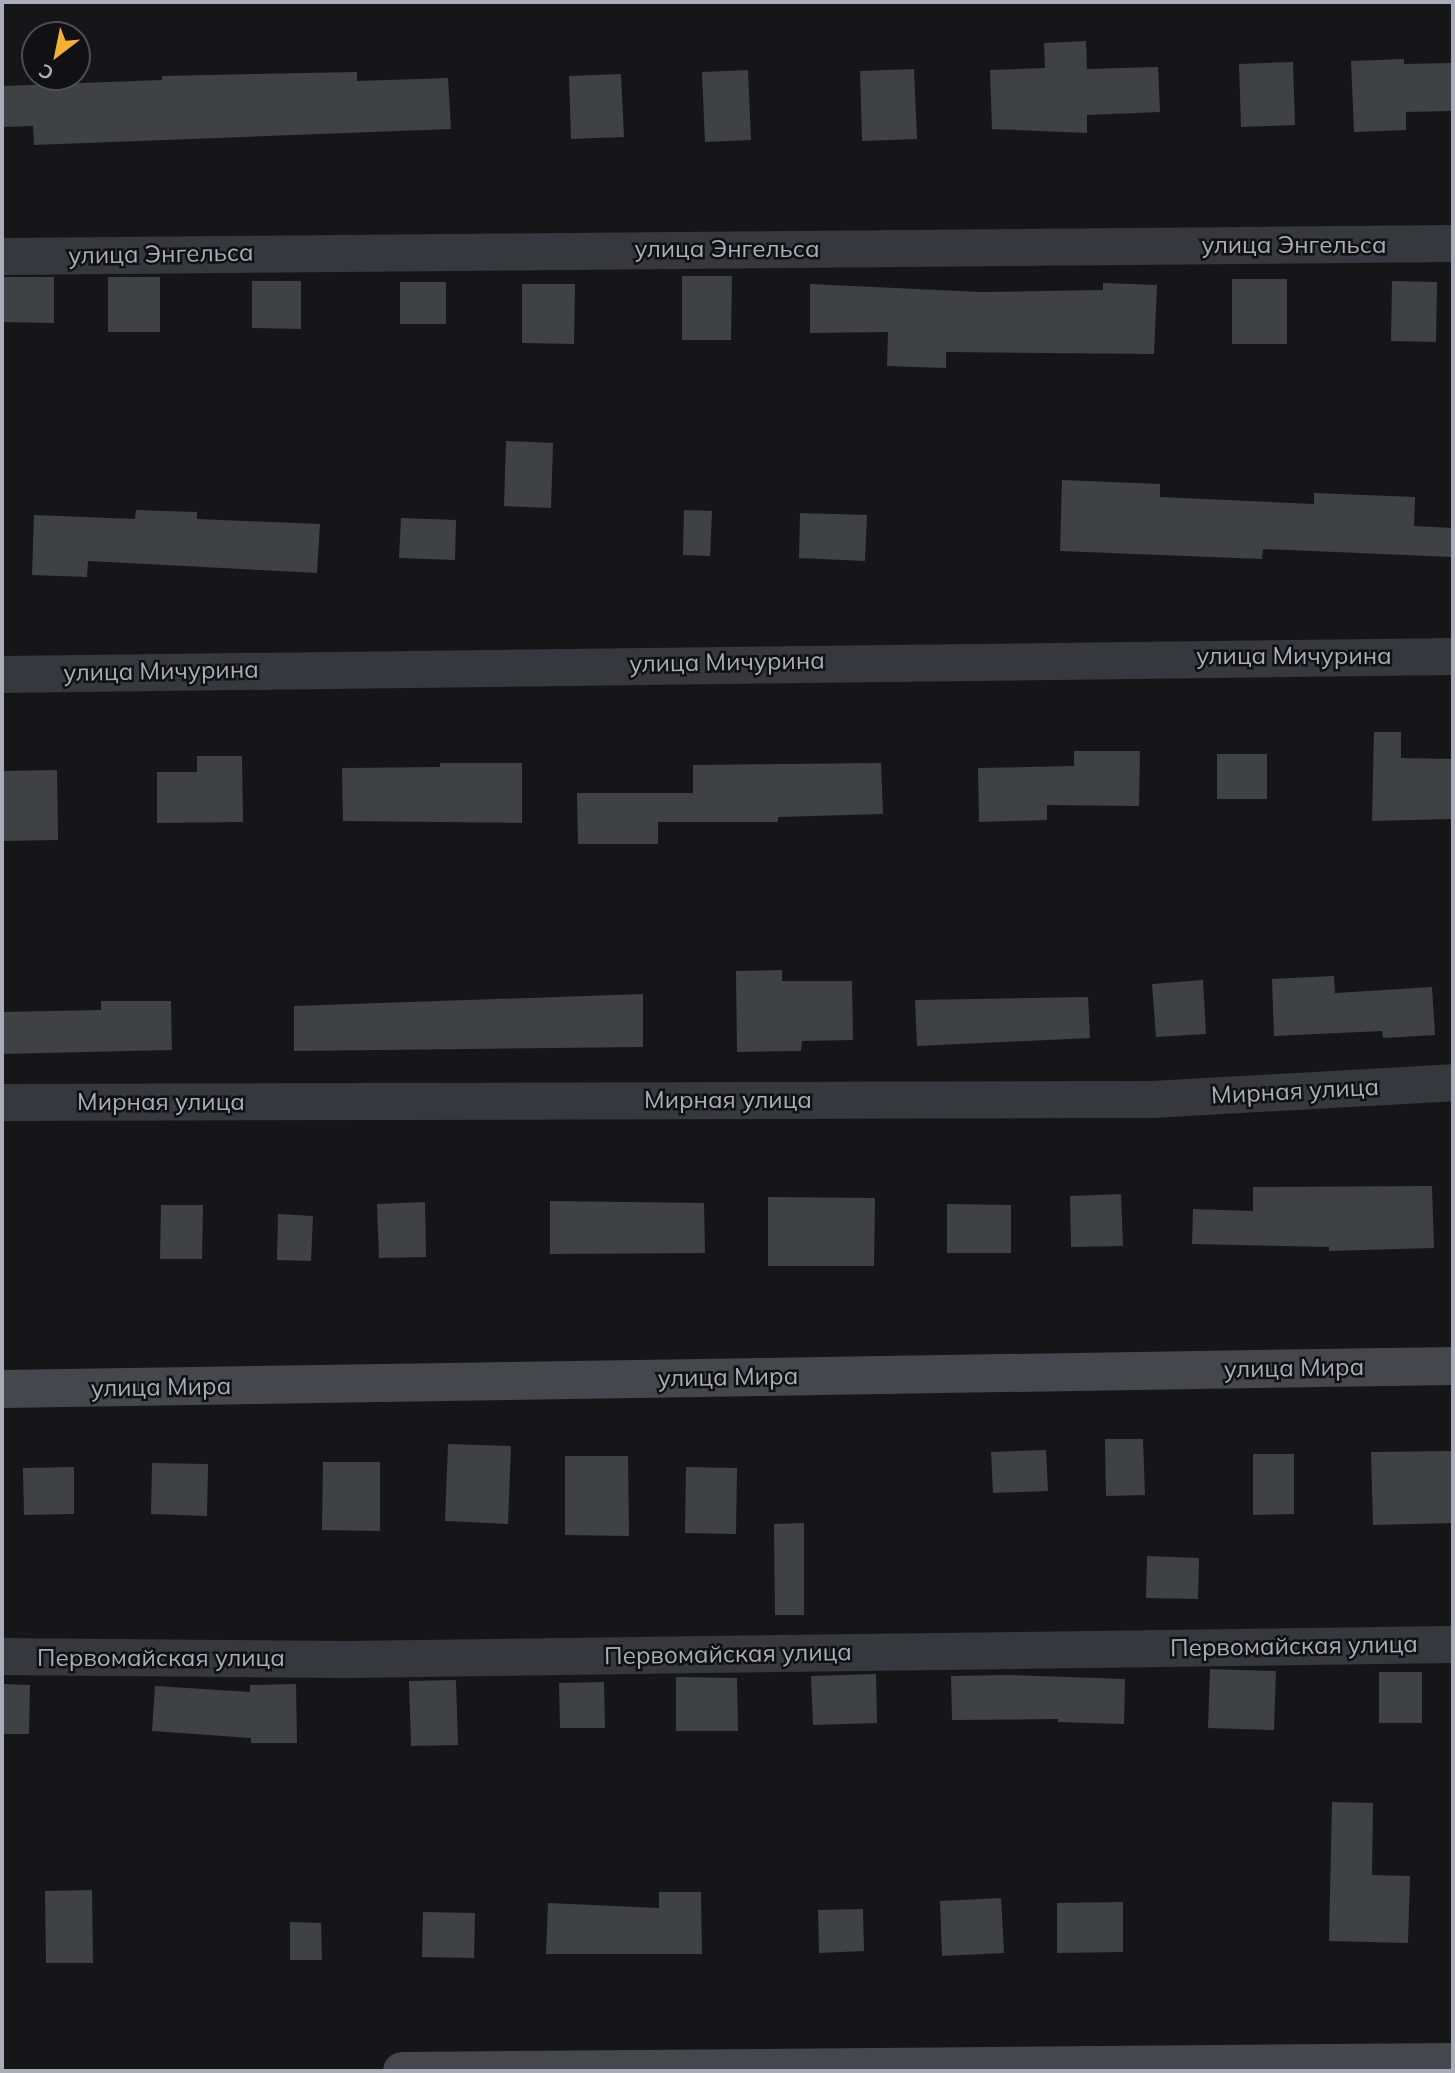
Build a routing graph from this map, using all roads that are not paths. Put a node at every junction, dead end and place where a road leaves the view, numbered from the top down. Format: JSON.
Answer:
{"nodes":[{"id":1,"x":1453,"y":243,"type":"edge"},
{"id":2,"x":2,"y":256,"type":"edge"},
{"id":3,"x":1453,"y":656,"type":"edge"},
{"id":4,"x":2,"y":674,"type":"edge"},
{"id":5,"x":1453,"y":1082,"type":"edge"},
{"id":6,"x":2,"y":1102,"type":"edge"},
{"id":7,"x":1453,"y":1366,"type":"edge"},
{"id":8,"x":2,"y":1389,"type":"edge"},
{"id":9,"x":1453,"y":1644,"type":"edge"},
{"id":10,"x":2,"y":1656,"type":"edge"},
{"id":11,"x":1453,"y":2062,"type":"edge"},
{"id":12,"x":402,"y":2071,"type":"edge"}],
"edges":[{"from":1,"to":2,"type":"street","name":"улица Энгельса"},
{"from":3,"to":4,"type":"street","name":"улица Мичурина"},
{"from":5,"to":6,"type":"street","name":"Мирная улица"},
{"from":7,"to":8,"type":"street","name":"улица Мира"},
{"from":9,"to":10,"type":"street","name":"Первомайская улица"},
{"from":11,"to":12,"type":"street"}]}
